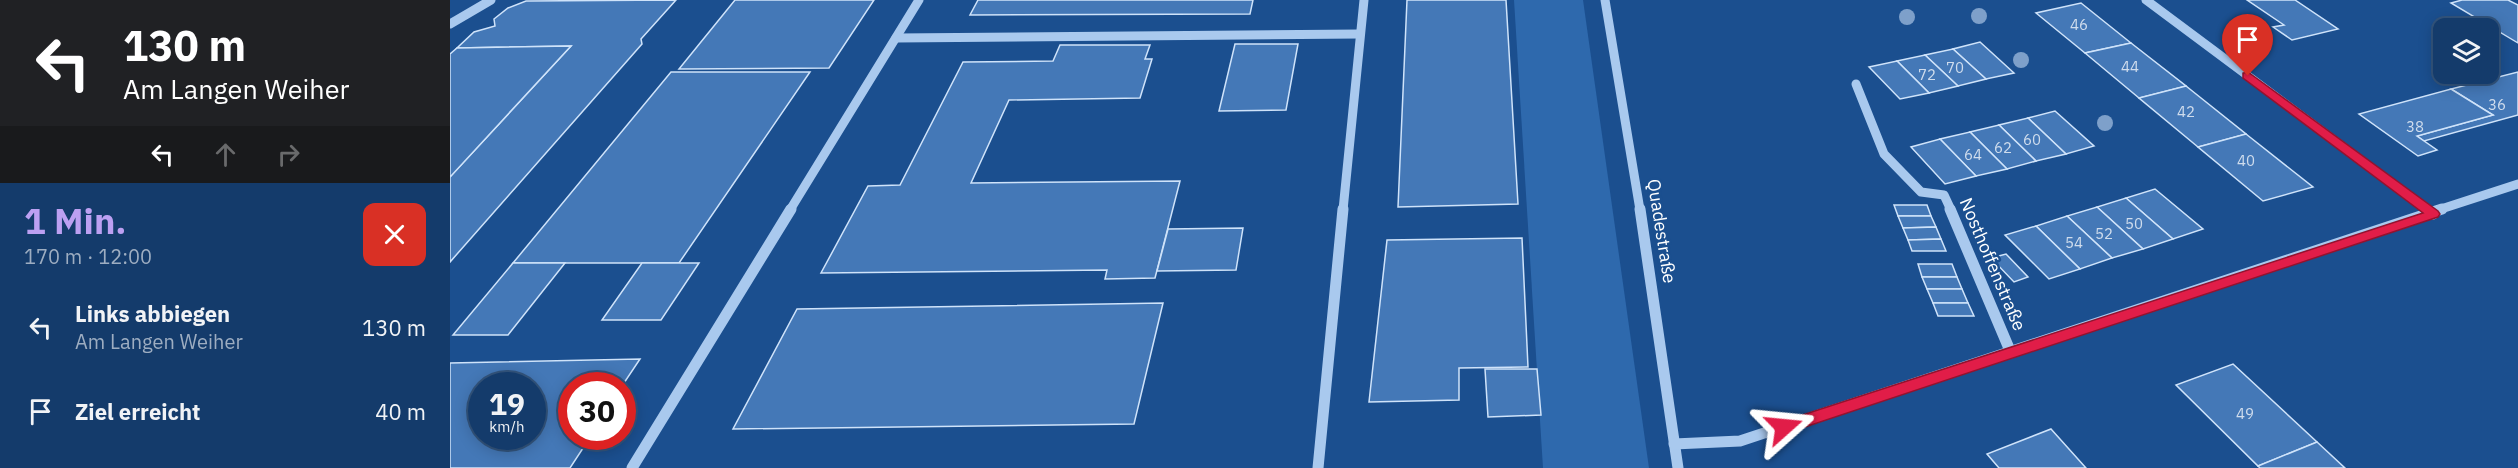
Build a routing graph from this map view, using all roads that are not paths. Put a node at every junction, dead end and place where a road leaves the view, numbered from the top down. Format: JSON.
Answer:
{"nodes":[{"id":1,"x":491,"y":0,"type":"edge"},
{"id":2,"x":919,"y":0,"type":"edge"},
{"id":3,"x":1364,"y":0,"type":"edge"},
{"id":4,"x":1605,"y":0,"type":"edge"},
{"id":5,"x":2145,"y":0,"type":"edge"},
{"id":6,"x":450,"y":24,"type":"edge"},
{"id":7,"x":1359,"y":34,"type":"junction"},
{"id":8,"x":896,"y":38,"type":"junction"},
{"id":9,"x":1856,"y":84,"type":"dead end"},
{"id":10,"x":2518,"y":184,"type":"edge"},
{"id":11,"x":2433,"y":214,"type":"junction"},
{"id":12,"x":2011,"y":353,"type":"junction"},
{"id":13,"x":1674,"y":444,"type":"junction"},
{"id":14,"x":632,"y":468,"type":"edge"},
{"id":15,"x":1318,"y":468,"type":"edge"},
{"id":16,"x":1678,"y":468,"type":"edge"}],
"edges":[{"from":1,"to":6,"type":"street"},
{"from":2,"to":8,"type":"street"},
{"from":3,"to":7,"type":"street"},
{"from":4,"to":13,"type":"street","name":"Quadestraße"},
{"from":5,"to":11,"type":"street"},
{"from":7,"to":8,"type":"street"},
{"from":7,"to":15,"type":"street"},
{"from":8,"to":14,"type":"street"},
{"from":9,"to":12,"type":"street","name":"Nosthoffenstraße"},
{"from":10,"to":11,"type":"street","name":"Nosthoffenstraße"},
{"from":11,"to":12,"type":"street","name":"Nosthoffenstraße"},
{"from":12,"to":13,"type":"street","name":"Nosthoffenstraße"},
{"from":13,"to":16,"type":"street","name":"Quadestraße"}]}
